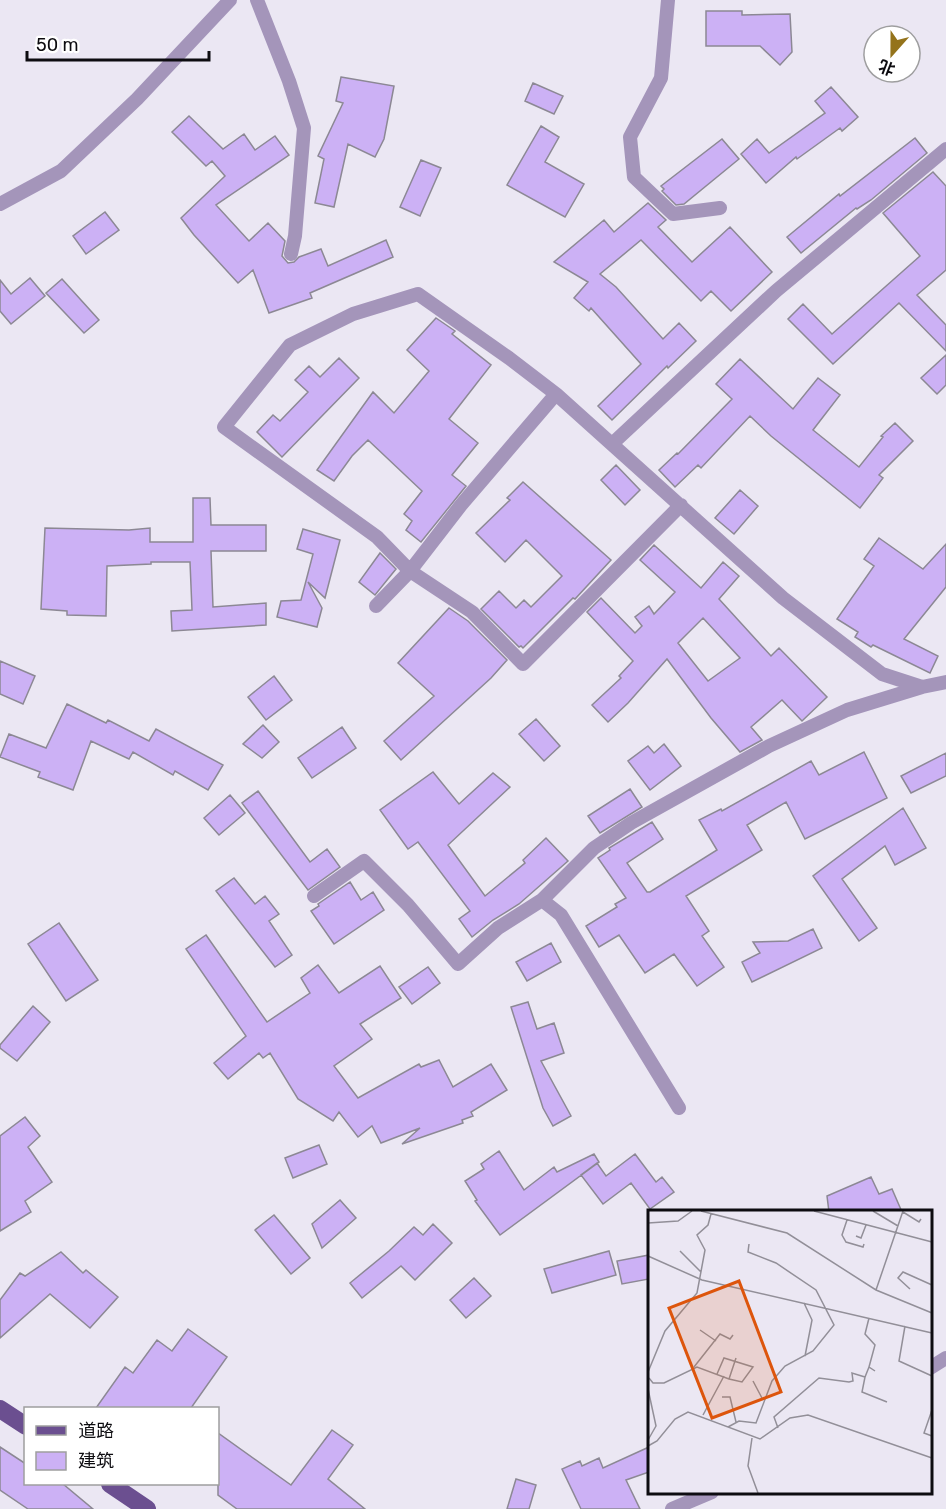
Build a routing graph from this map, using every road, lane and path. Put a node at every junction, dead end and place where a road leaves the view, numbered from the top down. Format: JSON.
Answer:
{"nodes":[{"id":1,"x":230,"y":0,"type":"edge"},
{"id":2,"x":257,"y":0,"type":"edge"},
{"id":3,"x":668,"y":0,"type":"edge"},
{"id":4,"x":946,"y":149,"type":"edge"},
{"id":5,"x":0,"y":204,"type":"edge"},
{"id":6,"x":720,"y":208,"type":"dead end"},
{"id":7,"x":291,"y":254,"type":"dead end"},
{"id":8,"x":556,"y":394,"type":"junction"},
{"id":9,"x":612,"y":444,"type":"junction"},
{"id":10,"x":681,"y":505,"type":"junction"},
{"id":11,"x":410,"y":571,"type":"junction"},
{"id":12,"x":376,"y":606,"type":"dead end"},
{"id":13,"x":946,"y":682,"type":"edge"},
{"id":14,"x":922,"y":687,"type":"junction"},
{"id":15,"x":314,"y":896,"type":"dead end"},
{"id":16,"x":542,"y":900,"type":"junction"},
{"id":17,"x":679,"y":1108,"type":"dead end"},
{"id":18,"x":946,"y":1358,"type":"edge"},
{"id":19,"x":931,"y":1367,"type":"edge"},
{"id":20,"x":0,"y":1409,"type":"edge"},
{"id":21,"x":24,"y":1425,"type":"edge"},
{"id":22,"x":111,"y":1485,"type":"edge"},
{"id":23,"x":707,"y":1494,"type":"edge"},
{"id":24,"x":147,"y":1509,"type":"edge"},
{"id":25,"x":672,"y":1509,"type":"edge"}],
"edges":[{"from":1,"to":5,"type":"lane"},
{"from":2,"to":7,"type":"lane"},
{"from":3,"to":6,"type":"lane"},
{"from":4,"to":9,"type":"lane"},
{"from":8,"to":9,"type":"lane"},
{"from":8,"to":11,"type":"lane"},
{"from":8,"to":11,"type":"lane"},
{"from":9,"to":10,"type":"lane"},
{"from":10,"to":11,"type":"lane"},
{"from":10,"to":14,"type":"lane"},
{"from":11,"to":12,"type":"lane"},
{"from":13,"to":14,"type":"lane"},
{"from":14,"to":16,"type":"lane"},
{"from":15,"to":16,"type":"lane"},
{"from":16,"to":17,"type":"lane"},
{"from":18,"to":19,"type":"lane"},
{"from":20,"to":21,"type":"main road"},
{"from":22,"to":24,"type":"main road"},
{"from":23,"to":25,"type":"lane"}]}
